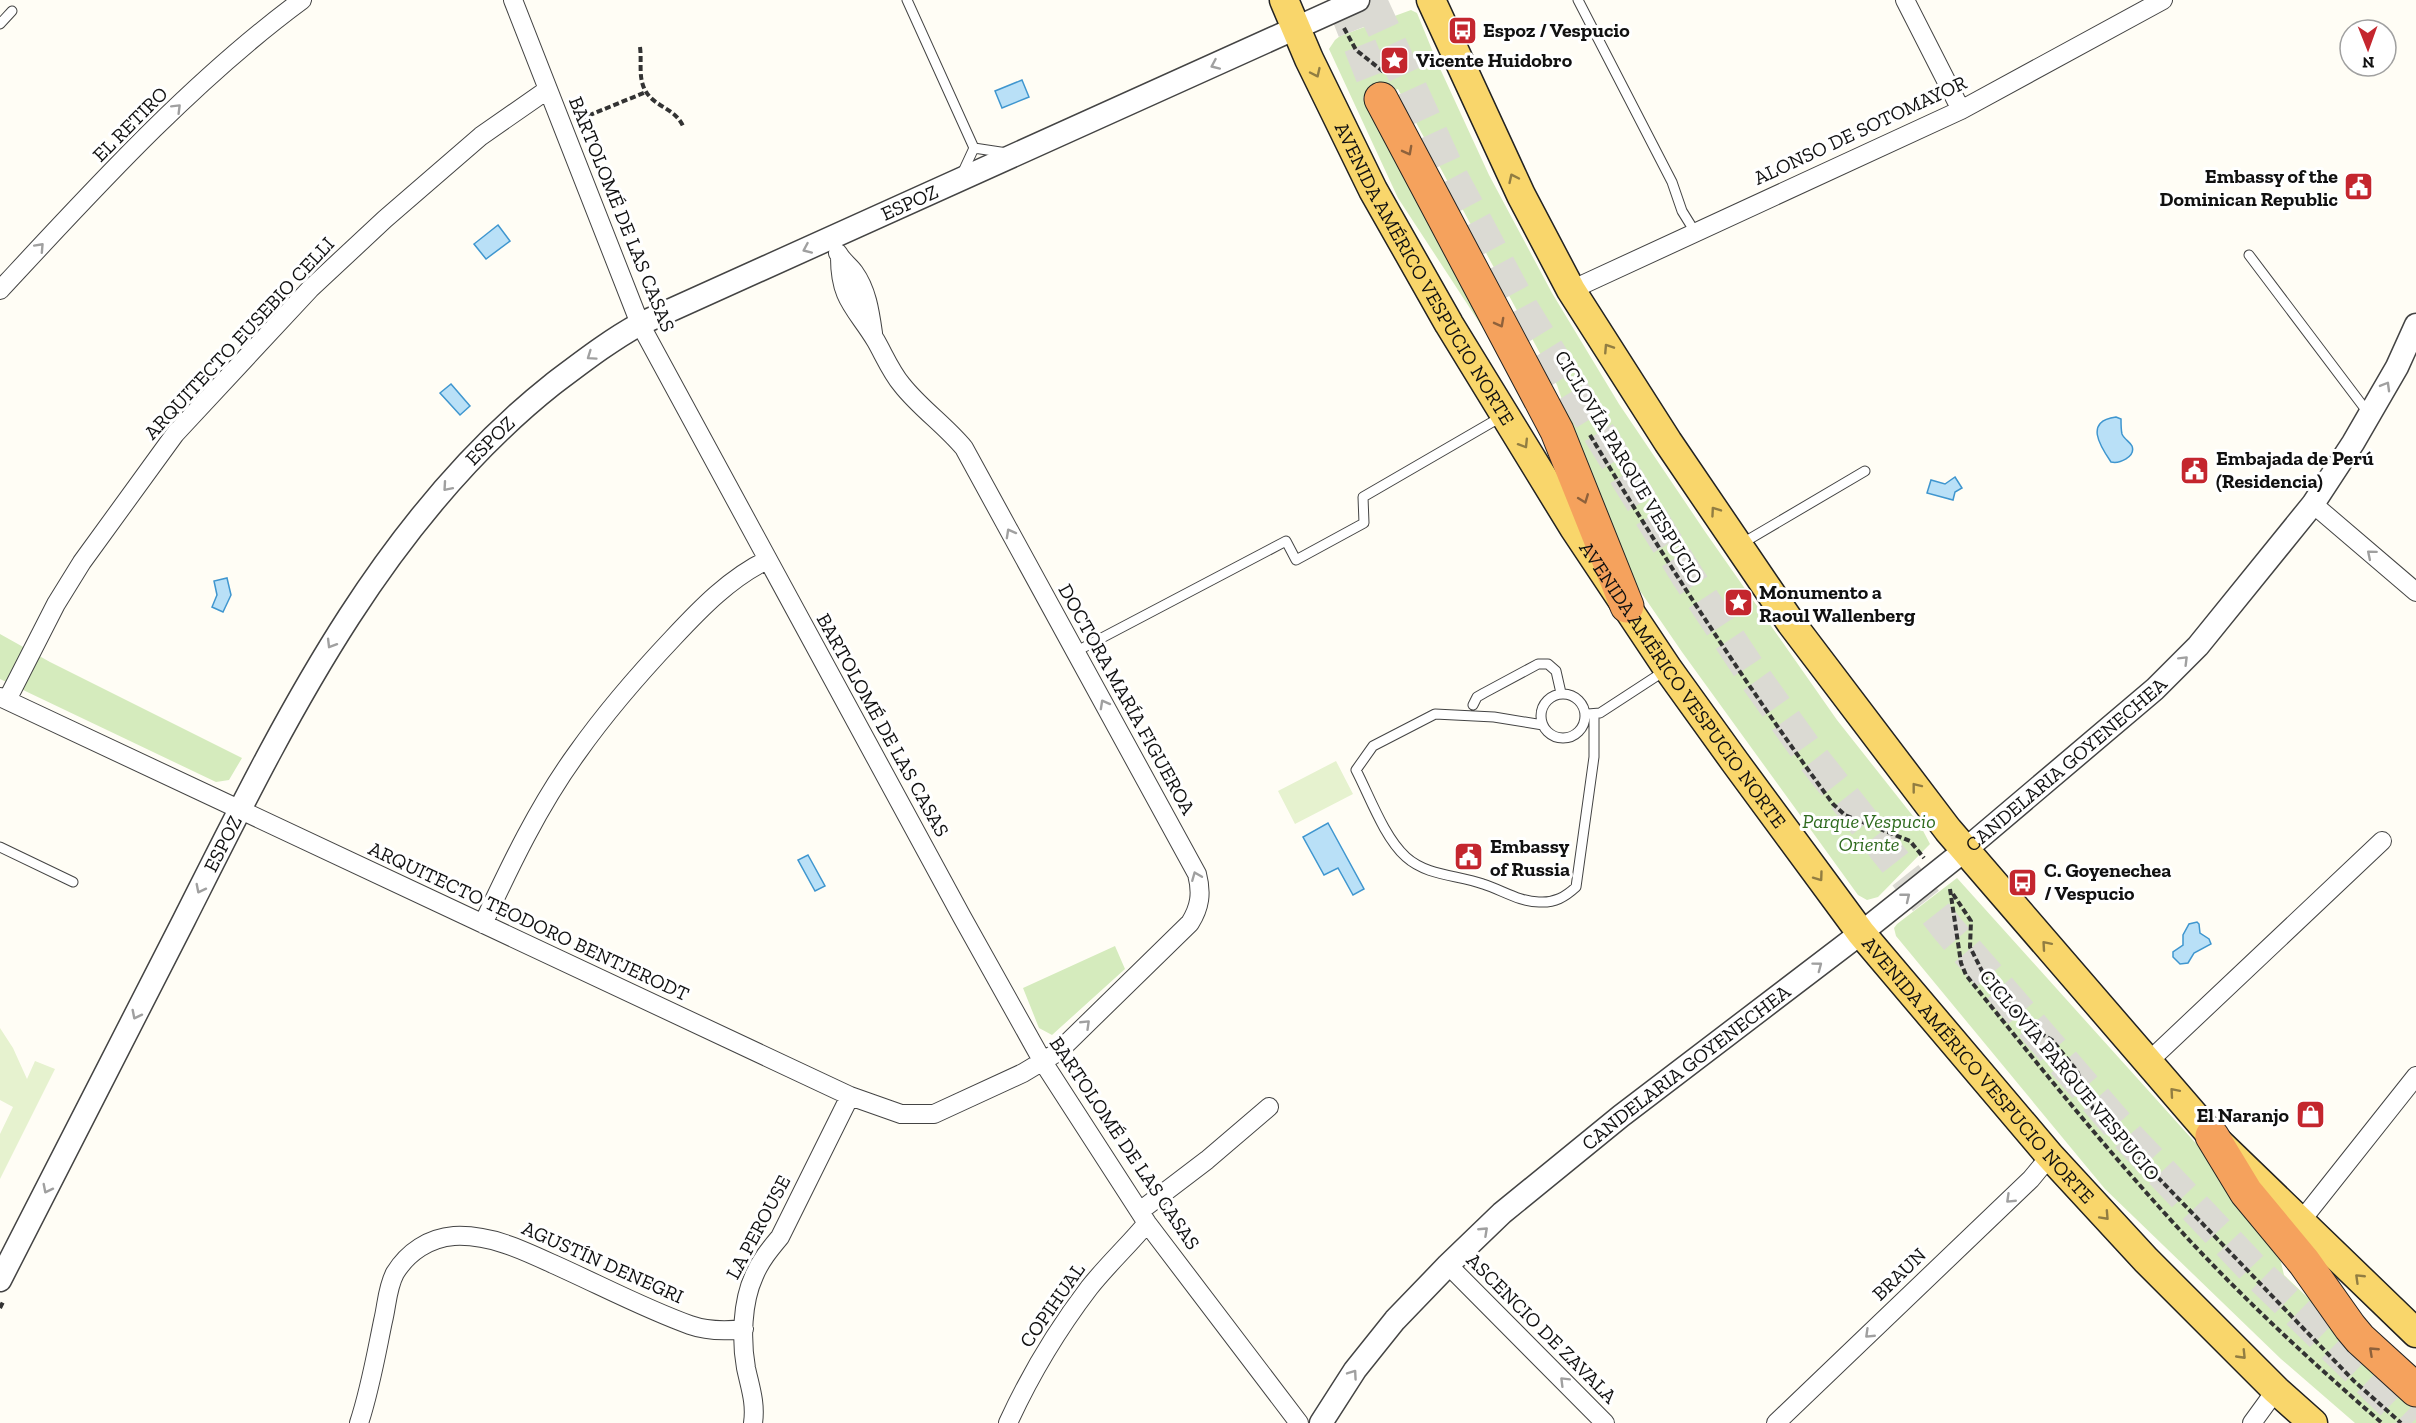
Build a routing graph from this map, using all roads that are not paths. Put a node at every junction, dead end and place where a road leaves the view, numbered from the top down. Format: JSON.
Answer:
{"nodes":[{"id":1,"x":302,"y":0,"type":"edge"},
{"id":2,"x":513,"y":0,"type":"edge"},
{"id":3,"x":907,"y":0,"type":"edge"},
{"id":4,"x":1284,"y":0,"type":"edge"},
{"id":5,"x":1358,"y":0,"type":"edge"},
{"id":6,"x":1431,"y":0,"type":"edge"},
{"id":7,"x":1578,"y":0,"type":"edge"},
{"id":8,"x":1905,"y":0,"type":"edge"},
{"id":9,"x":2163,"y":0,"type":"edge"},
{"id":10,"x":12,"y":11,"type":"dead end"},
{"id":11,"x":0,"y":24,"type":"edge"},
{"id":12,"x":1296,"y":28,"type":"junction"},
{"id":13,"x":1384,"y":87,"type":"tunnel mouth"},
{"id":14,"x":548,"y":90,"type":"junction"},
{"id":15,"x":1961,"y":110,"type":"junction"},
{"id":16,"x":974,"y":148,"type":"junction"},
{"id":17,"x":1015,"y":154,"type":"junction"},
{"id":18,"x":960,"y":179,"type":"junction"},
{"id":19,"x":1695,"y":232,"type":"junction"},
{"id":20,"x":836,"y":248,"type":"junction"},
{"id":21,"x":2249,"y":255,"type":"dead end"},
{"id":22,"x":0,"y":290,"type":"edge"},
{"id":23,"x":1570,"y":290,"type":"junction"},
{"id":24,"x":640,"y":324,"type":"junction"},
{"id":25,"x":2416,"y":325,"type":"edge"},
{"id":26,"x":1506,"y":415,"type":"junction"},
{"id":27,"x":2369,"y":415,"type":"junction"},
{"id":28,"x":1865,"y":471,"type":"dead end"},
{"id":29,"x":2313,"y":504,"type":"junction"},
{"id":30,"x":1739,"y":545,"type":"junction"},
{"id":31,"x":767,"y":560,"type":"junction"},
{"id":32,"x":2416,"y":592,"type":"edge"},
{"id":33,"x":1627,"y":606,"type":"junction"},
{"id":34,"x":1075,"y":652,"type":"junction"},
{"id":35,"x":1668,"y":669,"type":"junction"},
{"id":36,"x":1561,"y":693,"type":"junction"},
{"id":37,"x":4,"y":699,"type":"edge"},
{"id":38,"x":1473,"y":705,"type":"dead end"},
{"id":39,"x":1590,"y":714,"type":"junction"},
{"id":40,"x":1543,"y":725,"type":"junction"},
{"id":41,"x":241,"y":810,"type":"junction"},
{"id":42,"x":2382,"y":841,"type":"dead end"},
{"id":43,"x":0,"y":847,"type":"edge"},
{"id":44,"x":1965,"y":850,"type":"junction"},
{"id":45,"x":73,"y":882,"type":"dead end"},
{"id":46,"x":483,"y":924,"type":"junction"},
{"id":47,"x":1861,"y":933,"type":"junction"},
{"id":48,"x":1043,"y":1062,"type":"junction"},
{"id":49,"x":2148,"y":1062,"type":"junction"},
{"id":50,"x":2416,"y":1076,"type":"edge"},
{"id":51,"x":850,"y":1096,"type":"junction"},
{"id":52,"x":1269,"y":1107,"type":"dead end"},
{"id":53,"x":2212,"y":1136,"type":"junction"},
{"id":54,"x":2050,"y":1156,"type":"junction"},
{"id":55,"x":1143,"y":1217,"type":"junction"},
{"id":56,"x":2301,"y":1221,"type":"junction"},
{"id":57,"x":1448,"y":1265,"type":"junction"},
{"id":58,"x":0,"y":1280,"type":"edge"},
{"id":59,"x":744,"y":1329,"type":"junction"},
{"id":60,"x":2416,"y":1333,"type":"edge"},
{"id":61,"x":2276,"y":1390,"type":"junction"},
{"id":62,"x":2416,"y":1390,"type":"edge"},
{"id":63,"x":1595,"y":1420,"type":"edge"},
{"id":64,"x":359,"y":1423,"type":"edge"},
{"id":65,"x":753,"y":1423,"type":"edge"},
{"id":66,"x":1008,"y":1423,"type":"edge"},
{"id":67,"x":1299,"y":1423,"type":"edge"},
{"id":68,"x":1321,"y":1423,"type":"edge"},
{"id":69,"x":1776,"y":1423,"type":"edge"},
{"id":70,"x":2252,"y":1423,"type":"edge"},
{"id":71,"x":2313,"y":1423,"type":"edge"}],
"edges":[{"from":22,"to":1,"type":"street","name":"EL RETIRO","one_way":true},
{"from":2,"to":14,"type":"street","name":"BARTOLOMÉ DE LAS CASAS"},
{"from":3,"to":16,"type":"lane"},
{"from":4,"to":12,"type":"main road","name":"AVENIDA AMÉRICO VESPUCIO NORTE"},
{"from":5,"to":12,"type":"street","name":"ESPOZ"},
{"from":23,"to":6,"type":"main road","one_way":true},
{"from":7,"to":19,"type":"lane"},
{"from":8,"to":15,"type":"street"},
{"from":9,"to":15,"type":"street","name":"ALONSO DE SOTOMAYOR"},
{"from":10,"to":11,"type":"lane"},
{"from":12,"to":17,"type":"street","name":"ESPOZ","one_way":true},
{"from":12,"to":26,"type":"main road","name":"AVENIDA AMÉRICO VESPUCIO NORTE","one_way":true},
{"from":13,"to":33,"type":"highway","one_way":true},
{"from":14,"to":24,"type":"street","name":"BARTOLOMÉ DE LAS CASAS"},
{"from":14,"to":37,"type":"street","name":"ARQUITECTO EUSEBIO CELLI"},
{"from":15,"to":19,"type":"street","name":"ALONSO DE SOTOMAYOR"},
{"from":16,"to":17,"type":"lane"},
{"from":16,"to":18,"type":"lane"},
{"from":17,"to":18,"type":"street","name":"ESPOZ"},
{"from":18,"to":20,"type":"street","name":"ESPOZ"},
{"from":19,"to":23,"type":"street","name":"ALONSO DE SOTOMAYOR"},
{"from":20,"to":24,"type":"street","name":"ESPOZ","one_way":true},
{"from":34,"to":20,"type":"street","name":"DOCTORA MARÍA FIGUEROA","one_way":true},
{"from":21,"to":27,"type":"lane"},
{"from":30,"to":23,"type":"main road","one_way":true},
{"from":24,"to":31,"type":"street","name":"BARTOLOMÉ DE LAS CASAS"},
{"from":24,"to":41,"type":"street","name":"ESPOZ","one_way":true},
{"from":27,"to":25,"type":"street","name":"CANDELARIA GOYENECHEA","one_way":true},
{"from":26,"to":33,"type":"main road","name":"AVENIDA AMÉRICO VESPUCIO NORTE","one_way":true},
{"from":26,"to":34,"type":"lane"},
{"from":27,"to":29,"type":"street","name":"CANDELARIA GOYENECHEA"},
{"from":28,"to":30,"type":"lane"},
{"from":32,"to":29,"type":"street","one_way":true},
{"from":44,"to":29,"type":"street","name":"CANDELARIA GOYENECHEA","one_way":true},
{"from":44,"to":30,"type":"main road","one_way":true},
{"from":31,"to":46,"type":"street"},
{"from":31,"to":48,"type":"street","name":"BARTOLOMÉ DE LAS CASAS"},
{"from":33,"to":35,"type":"main road","name":"AVENIDA AMÉRICO VESPUCIO NORTE"},
{"from":48,"to":34,"type":"street","name":"DOCTORA MARÍA FIGUEROA","one_way":true},
{"from":35,"to":39,"type":"lane"},
{"from":35,"to":47,"type":"main road","name":"AVENIDA AMÉRICO VESPUCIO NORTE","one_way":true},
{"from":36,"to":38,"type":"lane"},
{"from":36,"to":39,"type":"lane"},
{"from":36,"to":40,"type":"lane"},
{"from":37,"to":41,"type":"street","name":"ARQUITECTO TEODORO BENTJERODT"},
{"from":39,"to":40,"type":"lane"},
{"from":39,"to":40,"type":"lane"},
{"from":41,"to":46,"type":"street","name":"ARQUITECTO TEODORO BENTJERODT"},
{"from":41,"to":58,"type":"street","name":"ESPOZ","one_way":true},
{"from":42,"to":49,"type":"street"},
{"from":43,"to":45,"type":"lane"},
{"from":47,"to":44,"type":"street","name":"CANDELARIA GOYENECHEA","one_way":true},
{"from":49,"to":44,"type":"main road","one_way":true},
{"from":46,"to":51,"type":"street","name":"ARQUITECTO TEODORO BENTJERODT"},
{"from":47,"to":54,"type":"main road","name":"AVENIDA AMÉRICO VESPUCIO NORTE"},
{"from":57,"to":47,"type":"street","name":"CANDELARIA GOYENECHEA","one_way":true},
{"from":48,"to":51,"type":"street","name":"ARQUITECTO TEODORO BENTJERODT"},
{"from":48,"to":55,"type":"street","name":"BARTOLOMÉ DE LAS CASAS"},
{"from":53,"to":49,"type":"main road","one_way":true},
{"from":50,"to":56,"type":"street"},
{"from":51,"to":59,"type":"street","name":"LA PEROUSE"},
{"from":52,"to":55,"type":"street","name":"COPIHUAL"},
{"from":53,"to":56,"type":"main road"},
{"from":62,"to":53,"type":"highway","one_way":true},
{"from":54,"to":61,"type":"main road","name":"AVENIDA AMÉRICO VESPUCIO NORTE","one_way":true},
{"from":54,"to":69,"type":"street","name":"BRAUN","one_way":true},
{"from":55,"to":66,"type":"street","name":"COPIHUAL"},
{"from":55,"to":67,"type":"street","name":"BARTOLOMÉ DE LAS CASAS"},
{"from":60,"to":56,"type":"main road","one_way":true},
{"from":63,"to":57,"type":"street","name":"ASCENCIO DE ZAVALA","one_way":true},
{"from":68,"to":57,"type":"street","name":"CANDELARIA GOYENECHEA","one_way":true},
{"from":59,"to":64,"type":"street","name":"AGUSTÍN DENEGRI"},
{"from":59,"to":65,"type":"street","name":"LA PEROUSE"},
{"from":61,"to":70,"type":"street"},
{"from":61,"to":71,"type":"main road","name":"AVENIDA AMÉRICO VESPUCIO NORTE"}]}
